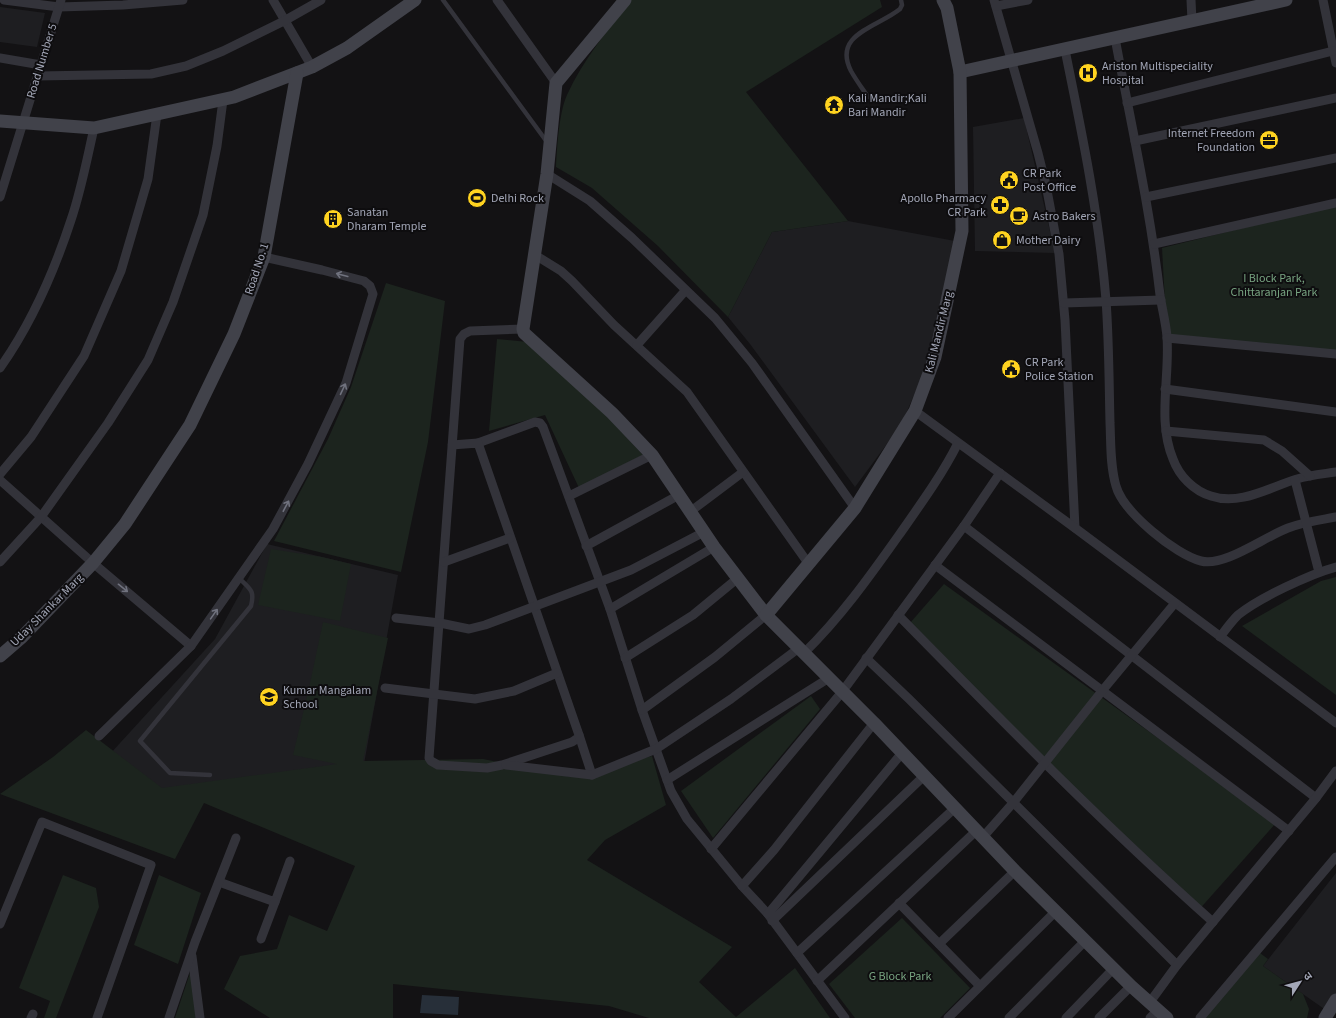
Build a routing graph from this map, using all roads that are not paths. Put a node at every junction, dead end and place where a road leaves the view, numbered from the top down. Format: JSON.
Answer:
{"nodes":[{"id":1,"x":4,"y":0,"type":"edge"},
{"id":2,"x":183,"y":0,"type":"edge"},
{"id":3,"x":273,"y":0,"type":"edge"},
{"id":4,"x":321,"y":0,"type":"edge"},
{"id":5,"x":415,"y":0,"type":"edge"},
{"id":6,"x":443,"y":0,"type":"edge"},
{"id":7,"x":497,"y":0,"type":"edge"},
{"id":8,"x":625,"y":0,"type":"edge"},
{"id":9,"x":901,"y":0,"type":"edge"},
{"id":10,"x":943,"y":0,"type":"edge"},
{"id":11,"x":1028,"y":0,"type":"edge"},
{"id":12,"x":1191,"y":0,"type":"edge"},
{"id":13,"x":1286,"y":0,"type":"edge"},
{"id":14,"x":1323,"y":0,"type":"edge"},
{"id":15,"x":60,"y":3,"type":"edge"},
{"id":16,"x":995,"y":3,"type":"edge"},
{"id":17,"x":1244,"y":5,"type":"edge"},
{"id":18,"x":284,"y":21,"type":"junction"},
{"id":19,"x":1192,"y":21,"type":"junction"},
{"id":20,"x":1115,"y":38,"type":"junction"},
{"id":21,"x":1065,"y":50,"type":"junction"},
{"id":22,"x":1333,"y":51,"type":"junction"},
{"id":23,"x":0,"y":58,"type":"edge"},
{"id":24,"x":1011,"y":62,"type":"junction"},
{"id":25,"x":1336,"y":63,"type":"edge"},
{"id":26,"x":41,"y":65,"type":"junction"},
{"id":27,"x":312,"y":67,"type":"junction"},
{"id":28,"x":960,"y":72,"type":"junction"},
{"id":29,"x":297,"y":73,"type":"junction"},
{"id":30,"x":38,"y":76,"type":"junction"},
{"id":31,"x":556,"y":83,"type":"junction"},
{"id":32,"x":868,"y":97,"type":"dead end"},
{"id":33,"x":1336,"y":98,"type":"edge"},
{"id":34,"x":223,"y":100,"type":"junction"},
{"id":35,"x":1127,"y":103,"type":"junction"},
{"id":36,"x":157,"y":114,"type":"junction"},
{"id":37,"x":0,"y":121,"type":"edge"},
{"id":38,"x":22,"y":122,"type":"junction"},
{"id":39,"x":94,"y":128,"type":"junction"},
{"id":40,"x":1135,"y":141,"type":"junction"},
{"id":41,"x":549,"y":144,"type":"junction"},
{"id":42,"x":1336,"y":158,"type":"edge"},
{"id":43,"x":547,"y":174,"type":"junction"},
{"id":44,"x":0,"y":197,"type":"edge"},
{"id":45,"x":1146,"y":197,"type":"junction"},
{"id":46,"x":1336,"y":202,"type":"edge"},
{"id":47,"x":1154,"y":244,"type":"junction"},
{"id":48,"x":535,"y":255,"type":"junction"},
{"id":49,"x":264,"y":257,"type":"junction"},
{"id":50,"x":685,"y":291,"type":"junction"},
{"id":51,"x":1161,"y":300,"type":"junction"},
{"id":52,"x":1106,"y":301,"type":"junction"},
{"id":53,"x":1064,"y":303,"type":"junction"},
{"id":54,"x":523,"y":329,"type":"junction"},
{"id":55,"x":1167,"y":338,"type":"junction"},
{"id":56,"x":637,"y":345,"type":"junction"},
{"id":57,"x":1336,"y":354,"type":"edge"},
{"id":58,"x":0,"y":368,"type":"edge"},
{"id":59,"x":1165,"y":389,"type":"junction"},
{"id":60,"x":915,"y":411,"type":"junction"},
{"id":61,"x":1336,"y":412,"type":"edge"},
{"id":62,"x":1166,"y":431,"type":"junction"},
{"id":63,"x":958,"y":442,"type":"junction"},
{"id":64,"x":478,"y":443,"type":"junction"},
{"id":65,"x":452,"y":445,"type":"junction"},
{"id":66,"x":652,"y":455,"type":"junction"},
{"id":67,"x":743,"y":472,"type":"junction"},
{"id":68,"x":1336,"y":472,"type":"edge"},
{"id":69,"x":1000,"y":473,"type":"junction"},
{"id":70,"x":0,"y":474,"type":"edge"},
{"id":71,"x":1310,"y":476,"type":"junction"},
{"id":72,"x":0,"y":480,"type":"edge"},
{"id":73,"x":1295,"y":480,"type":"junction"},
{"id":74,"x":679,"y":495,"type":"junction"},
{"id":75,"x":569,"y":496,"type":"junction"},
{"id":76,"x":856,"y":508,"type":"junction"},
{"id":77,"x":690,"y":510,"type":"junction"},
{"id":78,"x":41,"y":517,"type":"junction"},
{"id":79,"x":1336,"y":517,"type":"edge"},
{"id":80,"x":1306,"y":522,"type":"junction"},
{"id":81,"x":964,"y":526,"type":"junction"},
{"id":82,"x":1075,"y":528,"type":"junction"},
{"id":83,"x":704,"y":532,"type":"junction"},
{"id":84,"x":510,"y":538,"type":"junction"},
{"id":85,"x":586,"y":546,"type":"junction"},
{"id":86,"x":714,"y":547,"type":"junction"},
{"id":87,"x":0,"y":562,"type":"edge"},
{"id":88,"x":444,"y":562,"type":"junction"},
{"id":89,"x":93,"y":563,"type":"junction"},
{"id":90,"x":808,"y":563,"type":"junction"},
{"id":91,"x":935,"y":565,"type":"junction"},
{"id":92,"x":1336,"y":567,"type":"edge"},
{"id":93,"x":1319,"y":572,"type":"junction"},
{"id":94,"x":239,"y":578,"type":"junction"},
{"id":95,"x":738,"y":578,"type":"junction"},
{"id":96,"x":600,"y":582,"type":"junction"},
{"id":97,"x":1175,"y":603,"type":"junction"},
{"id":98,"x":533,"y":606,"type":"junction"},
{"id":99,"x":610,"y":609,"type":"junction"},
{"id":100,"x":766,"y":615,"type":"junction"},
{"id":101,"x":898,"y":615,"type":"junction"},
{"id":102,"x":396,"y":618,"type":"dead end"},
{"id":103,"x":440,"y":623,"type":"junction"},
{"id":104,"x":1220,"y":637,"type":"junction"},
{"id":105,"x":191,"y":646,"type":"junction"},
{"id":106,"x":801,"y":651,"type":"junction"},
{"id":107,"x":1132,"y":655,"type":"junction"},
{"id":108,"x":0,"y":656,"type":"edge"},
{"id":109,"x":625,"y":658,"type":"junction"},
{"id":110,"x":866,"y":658,"type":"junction"},
{"id":111,"x":557,"y":673,"type":"junction"},
{"id":112,"x":829,"y":678,"type":"junction"},
{"id":113,"x":385,"y":688,"type":"dead end"},
{"id":114,"x":1102,"y":691,"type":"junction"},
{"id":115,"x":842,"y":692,"type":"junction"},
{"id":116,"x":433,"y":694,"type":"junction"},
{"id":117,"x":642,"y":710,"type":"junction"},
{"id":118,"x":874,"y":723,"type":"junction"},
{"id":119,"x":1336,"y":723,"type":"edge"},
{"id":120,"x":579,"y":735,"type":"junction"},
{"id":121,"x":99,"y":736,"type":"dead end"},
{"id":122,"x":656,"y":749,"type":"junction"},
{"id":123,"x":902,"y":753,"type":"junction"},
{"id":124,"x":1044,"y":764,"type":"junction"},
{"id":125,"x":502,"y":765,"type":"junction"},
{"id":126,"x":1336,"y":771,"type":"edge"},
{"id":127,"x":210,"y":774,"type":"dead end"},
{"id":128,"x":592,"y":775,"type":"junction"},
{"id":129,"x":924,"y":776,"type":"junction"},
{"id":130,"x":667,"y":780,"type":"junction"},
{"id":131,"x":1316,"y":798,"type":"junction"},
{"id":132,"x":1013,"y":803,"type":"junction"},
{"id":133,"x":956,"y":807,"type":"junction"},
{"id":134,"x":1289,"y":830,"type":"junction"},
{"id":135,"x":980,"y":834,"type":"junction"},
{"id":136,"x":236,"y":838,"type":"dead end"},
{"id":137,"x":711,"y":849,"type":"junction"},
{"id":138,"x":1336,"y":857,"type":"edge"},
{"id":139,"x":290,"y":861,"type":"dead end"},
{"id":140,"x":1015,"y":871,"type":"junction"},
{"id":141,"x":219,"y":882,"type":"junction"},
{"id":142,"x":742,"y":886,"type":"junction"},
{"id":143,"x":275,"y":902,"type":"junction"},
{"id":144,"x":899,"y":903,"type":"junction"},
{"id":145,"x":1056,"y":911,"type":"junction"},
{"id":146,"x":770,"y":918,"type":"junction"},
{"id":147,"x":1213,"y":922,"type":"junction"},
{"id":148,"x":0,"y":924,"type":"edge"},
{"id":149,"x":261,"y":939,"type":"dead end"},
{"id":150,"x":1086,"y":940,"type":"junction"},
{"id":151,"x":939,"y":944,"type":"junction"},
{"id":152,"x":191,"y":953,"type":"junction"},
{"id":153,"x":797,"y":953,"type":"junction"},
{"id":154,"x":1177,"y":965,"type":"junction"},
{"id":155,"x":1114,"y":968,"type":"junction"},
{"id":156,"x":817,"y":981,"type":"junction"},
{"id":157,"x":980,"y":986,"type":"junction"},
{"id":158,"x":1131,"y":986,"type":"junction"},
{"id":159,"x":1336,"y":1000,"type":"edge"},
{"id":160,"x":1156,"y":1012,"type":"edge"},
{"id":161,"x":97,"y":1018,"type":"edge"},
{"id":162,"x":169,"y":1018,"type":"edge"},
{"id":163,"x":200,"y":1018,"type":"edge"},
{"id":164,"x":845,"y":1018,"type":"edge"},
{"id":165,"x":948,"y":1018,"type":"edge"},
{"id":166,"x":1008,"y":1018,"type":"edge"},
{"id":167,"x":1066,"y":1018,"type":"edge"},
{"id":168,"x":1099,"y":1018,"type":"edge"},
{"id":169,"x":1200,"y":1018,"type":"edge"},
{"id":170,"x":1325,"y":1018,"type":"edge"}],
"edges":[{"from":1,"to":15,"type":"street"},
{"from":2,"to":15,"type":"street"},
{"from":3,"to":18,"type":"street"},
{"from":4,"to":18,"type":"street"},
{"from":5,"to":27,"type":"street"},
{"from":6,"to":41,"type":"lane"},
{"from":7,"to":31,"type":"street"},
{"from":8,"to":31,"type":"street"},
{"from":9,"to":32,"type":"lane"},
{"from":10,"to":28,"type":"street","name":"Kali Mandir Marg"},
{"from":11,"to":16,"type":"street"},
{"from":12,"to":19,"type":"street"},
{"from":13,"to":17,"type":"street"},
{"from":14,"to":22,"type":"street"},
{"from":15,"to":26,"type":"street","name":"Road Number 5"},
{"from":16,"to":24,"type":"street"},
{"from":17,"to":19,"type":"street"},
{"from":18,"to":27,"type":"street"},
{"from":18,"to":30,"type":"street"},
{"from":19,"to":20,"type":"street"},
{"from":20,"to":21,"type":"street"},
{"from":20,"to":35,"type":"street"},
{"from":21,"to":24,"type":"street"},
{"from":21,"to":52,"type":"street"},
{"from":22,"to":25,"type":"street"},
{"from":22,"to":35,"type":"street"},
{"from":23,"to":26,"type":"street"},
{"from":24,"to":28,"type":"street"},
{"from":24,"to":53,"type":"street"},
{"from":26,"to":30,"type":"street","name":"Road Number 5"},
{"from":27,"to":29,"type":"street"},
{"from":28,"to":60,"type":"street","name":"Kali Mandir Marg"},
{"from":29,"to":34,"type":"street"},
{"from":29,"to":49,"type":"street","name":"Road No. 1"},
{"from":30,"to":38,"type":"street","name":"Road Number 5"},
{"from":31,"to":41,"type":"street"},
{"from":33,"to":40,"type":"street"},
{"from":34,"to":36,"type":"street"},
{"from":34,"to":78,"type":"street"},
{"from":35,"to":40,"type":"street"},
{"from":36,"to":39,"type":"street"},
{"from":36,"to":70,"type":"street"},
{"from":37,"to":38,"type":"street"},
{"from":38,"to":39,"type":"street"},
{"from":38,"to":44,"type":"street","name":"Road Number 5"},
{"from":39,"to":58,"type":"street"},
{"from":40,"to":45,"type":"street"},
{"from":41,"to":43,"type":"street"},
{"from":42,"to":45,"type":"street"},
{"from":43,"to":48,"type":"street"},
{"from":43,"to":50,"type":"street"},
{"from":45,"to":47,"type":"street"},
{"from":46,"to":47,"type":"street"},
{"from":47,"to":51,"type":"street"},
{"from":48,"to":54,"type":"street"},
{"from":48,"to":56,"type":"street"},
{"from":49,"to":89,"type":"street","name":"Road No. 1"},
{"from":94,"to":49,"type":"street","one_way":true},
{"from":50,"to":56,"type":"street"},
{"from":50,"to":76,"type":"street"},
{"from":51,"to":52,"type":"street"},
{"from":51,"to":55,"type":"street"},
{"from":52,"to":53,"type":"street"},
{"from":52,"to":80,"type":"street"},
{"from":53,"to":82,"type":"street"},
{"from":54,"to":65,"type":"street"},
{"from":54,"to":66,"type":"street"},
{"from":55,"to":57,"type":"street"},
{"from":55,"to":59,"type":"street"},
{"from":56,"to":67,"type":"street"},
{"from":59,"to":61,"type":"street"},
{"from":59,"to":62,"type":"street"},
{"from":60,"to":63,"type":"street"},
{"from":60,"to":76,"type":"street","name":"Kali Mandir Marg"},
{"from":62,"to":71,"type":"street"},
{"from":62,"to":73,"type":"street"},
{"from":63,"to":69,"type":"street"},
{"from":63,"to":106,"type":"street"},
{"from":64,"to":65,"type":"street"},
{"from":64,"to":75,"type":"street"},
{"from":64,"to":84,"type":"street"},
{"from":65,"to":88,"type":"street"},
{"from":66,"to":74,"type":"street"},
{"from":66,"to":75,"type":"street"},
{"from":67,"to":77,"type":"street"},
{"from":67,"to":90,"type":"street"},
{"from":68,"to":71,"type":"street"},
{"from":69,"to":81,"type":"street"},
{"from":69,"to":82,"type":"street"},
{"from":71,"to":73,"type":"street"},
{"from":72,"to":78,"type":"street"},
{"from":73,"to":80,"type":"street"},
{"from":74,"to":77,"type":"street"},
{"from":74,"to":85,"type":"street"},
{"from":75,"to":85,"type":"street"},
{"from":76,"to":90,"type":"street","name":"Kali Mandir Marg"},
{"from":77,"to":83,"type":"street"},
{"from":78,"to":87,"type":"street"},
{"from":78,"to":89,"type":"street"},
{"from":79,"to":80,"type":"street"},
{"from":80,"to":93,"type":"street"},
{"from":81,"to":91,"type":"street"},
{"from":81,"to":107,"type":"street"},
{"from":82,"to":97,"type":"street"},
{"from":83,"to":86,"type":"street"},
{"from":83,"to":96,"type":"street"},
{"from":84,"to":88,"type":"street"},
{"from":84,"to":98,"type":"street"},
{"from":85,"to":96,"type":"street"},
{"from":86,"to":95,"type":"street"},
{"from":86,"to":99,"type":"street"},
{"from":88,"to":103,"type":"street"},
{"from":89,"to":105,"type":"street","one_way":true},
{"from":89,"to":108,"type":"street","name":"Uday Shankar Marg"},
{"from":90,"to":100,"type":"street","name":"Kali Mandir Marg"},
{"from":91,"to":101,"type":"street"},
{"from":91,"to":114,"type":"street"},
{"from":92,"to":93,"type":"street"},
{"from":93,"to":104,"type":"street"},
{"from":105,"to":94,"type":"street","one_way":true},
{"from":94,"to":127,"type":"lane"},
{"from":95,"to":100,"type":"street"},
{"from":95,"to":109,"type":"street"},
{"from":96,"to":98,"type":"street"},
{"from":96,"to":99,"type":"street"},
{"from":97,"to":104,"type":"street"},
{"from":97,"to":107,"type":"street"},
{"from":98,"to":103,"type":"street"},
{"from":98,"to":111,"type":"street"},
{"from":99,"to":109,"type":"street"},
{"from":100,"to":106,"type":"street"},
{"from":100,"to":117,"type":"street"},
{"from":101,"to":110,"type":"street"},
{"from":101,"to":124,"type":"street"},
{"from":102,"to":103,"type":"street"},
{"from":103,"to":116,"type":"street"},
{"from":104,"to":119,"type":"street"},
{"from":105,"to":121,"type":"street"},
{"from":106,"to":112,"type":"street"},
{"from":106,"to":122,"type":"street"},
{"from":107,"to":114,"type":"street"},
{"from":107,"to":131,"type":"street"},
{"from":109,"to":117,"type":"street"},
{"from":110,"to":115,"type":"street"},
{"from":110,"to":132,"type":"street"},
{"from":111,"to":116,"type":"street"},
{"from":111,"to":120,"type":"street"},
{"from":112,"to":115,"type":"street"},
{"from":112,"to":130,"type":"street"},
{"from":113,"to":116,"type":"street"},
{"from":114,"to":124,"type":"street"},
{"from":114,"to":134,"type":"street"},
{"from":115,"to":118,"type":"street"},
{"from":115,"to":137,"type":"street"},
{"from":116,"to":125,"type":"street"},
{"from":117,"to":122,"type":"street"},
{"from":118,"to":123,"type":"street"},
{"from":118,"to":142,"type":"street"},
{"from":120,"to":125,"type":"street"},
{"from":120,"to":128,"type":"street"},
{"from":122,"to":128,"type":"street"},
{"from":122,"to":130,"type":"street"},
{"from":123,"to":129,"type":"street"},
{"from":123,"to":146,"type":"street"},
{"from":124,"to":132,"type":"street"},
{"from":124,"to":147,"type":"street"},
{"from":125,"to":128,"type":"street"},
{"from":126,"to":131,"type":"street"},
{"from":129,"to":133,"type":"street"},
{"from":129,"to":146,"type":"street"},
{"from":130,"to":137,"type":"street"},
{"from":131,"to":134,"type":"street"},
{"from":132,"to":135,"type":"street"},
{"from":132,"to":154,"type":"street"},
{"from":133,"to":135,"type":"street"},
{"from":133,"to":153,"type":"street"},
{"from":134,"to":147,"type":"street"},
{"from":135,"to":140,"type":"street"},
{"from":135,"to":144,"type":"street"},
{"from":136,"to":141,"type":"street"},
{"from":137,"to":142,"type":"street"},
{"from":138,"to":169,"type":"street"},
{"from":139,"to":143,"type":"street"},
{"from":140,"to":145,"type":"street"},
{"from":140,"to":151,"type":"street"},
{"from":141,"to":143,"type":"street"},
{"from":141,"to":152,"type":"street"},
{"from":142,"to":146,"type":"street"},
{"from":143,"to":149,"type":"street"},
{"from":144,"to":151,"type":"street"},
{"from":144,"to":156,"type":"street"},
{"from":145,"to":150,"type":"street"},
{"from":145,"to":157,"type":"street"},
{"from":146,"to":153,"type":"street"},
{"from":147,"to":154,"type":"street"},
{"from":148,"to":161,"type":"street"},
{"from":150,"to":155,"type":"street"},
{"from":150,"to":166,"type":"street"},
{"from":151,"to":157,"type":"street"},
{"from":152,"to":162,"type":"street"},
{"from":152,"to":163,"type":"street"},
{"from":153,"to":156,"type":"street"},
{"from":154,"to":160,"type":"street"},
{"from":155,"to":158,"type":"street"},
{"from":155,"to":167,"type":"street"},
{"from":156,"to":164,"type":"street"},
{"from":157,"to":165,"type":"street"},
{"from":158,"to":160,"type":"street"},
{"from":158,"to":168,"type":"street"},
{"from":159,"to":170,"type":"street"}]}
